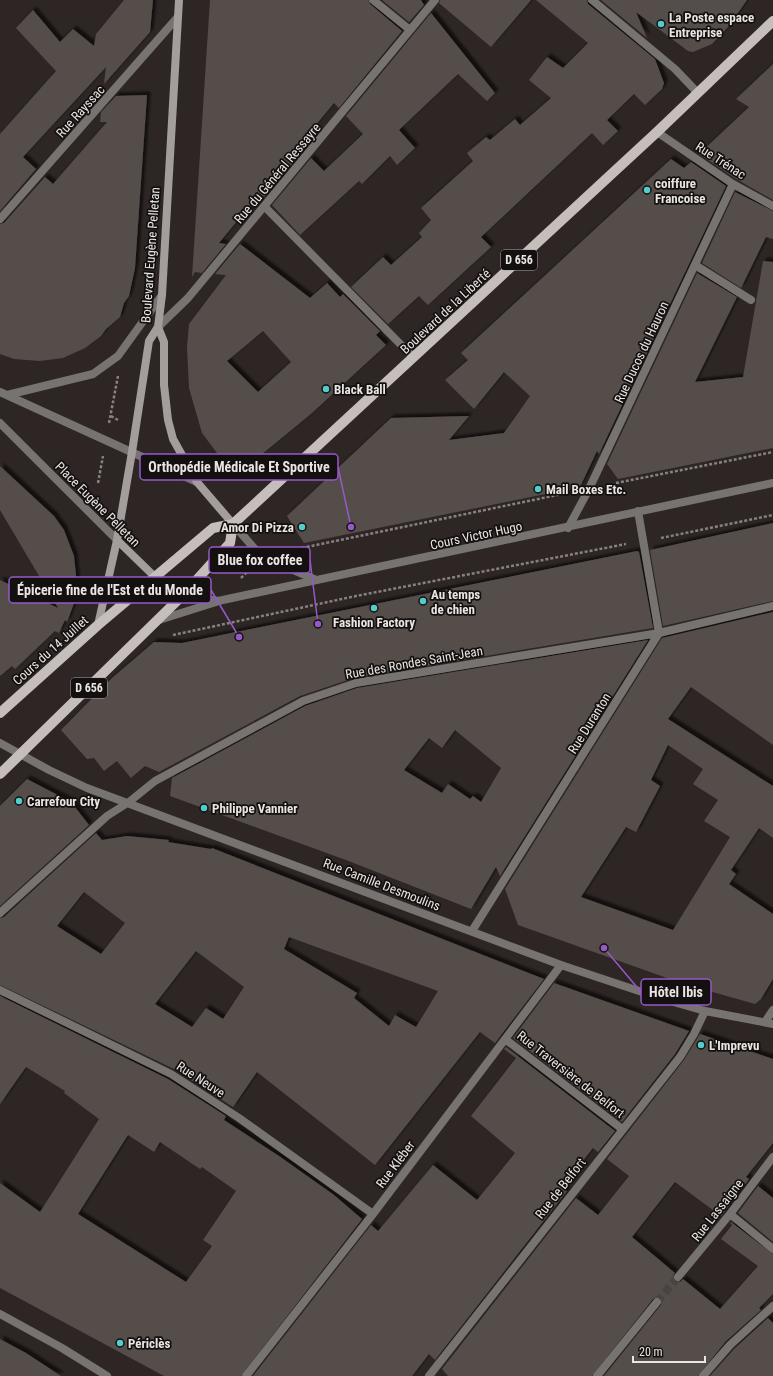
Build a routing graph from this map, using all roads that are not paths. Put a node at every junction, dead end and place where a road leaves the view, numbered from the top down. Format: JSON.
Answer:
{"nodes":[{"id":1,"x":179,"y":0,"type":"edge"},
{"id":2,"x":373,"y":0,"type":"edge"},
{"id":3,"x":435,"y":0,"type":"edge"},
{"id":4,"x":592,"y":0,"type":"edge"},
{"id":5,"x":177,"y":18,"type":"junction"},
{"id":6,"x":773,"y":21,"type":"edge"},
{"id":7,"x":410,"y":30,"type":"junction"},
{"id":8,"x":697,"y":92,"type":"junction"},
{"id":9,"x":657,"y":132,"type":"junction"},
{"id":10,"x":733,"y":184,"type":"junction"},
{"id":11,"x":773,"y":206,"type":"edge"},
{"id":12,"x":264,"y":207,"type":"junction"},
{"id":13,"x":0,"y":219,"type":"edge"},
{"id":14,"x":695,"y":265,"type":"junction"},
{"id":15,"x":162,"y":295,"type":"junction"},
{"id":16,"x":751,"y":300,"type":"dead end"},
{"id":17,"x":158,"y":327,"type":"junction"},
{"id":18,"x":414,"y":358,"type":"junction"},
{"id":19,"x":4,"y":393,"type":"edge"},
{"id":20,"x":0,"y":423,"type":"edge"},
{"id":21,"x":132,"y":452,"type":"junction"},
{"id":22,"x":197,"y":482,"type":"junction"},
{"id":23,"x":773,"y":483,"type":"edge"},
{"id":24,"x":638,"y":511,"type":"junction"},
{"id":25,"x":233,"y":524,"type":"junction"},
{"id":26,"x":568,"y":528,"type":"junction"},
{"id":27,"x":117,"y":540,"type":"junction"},
{"id":28,"x":156,"y":578,"type":"junction"},
{"id":29,"x":316,"y":580,"type":"junction"},
{"id":30,"x":183,"y":595,"type":"junction"},
{"id":31,"x":218,"y":601,"type":"junction"},
{"id":32,"x":773,"y":606,"type":"edge"},
{"id":33,"x":159,"y":620,"type":"junction"},
{"id":34,"x":98,"y":625,"type":"junction"},
{"id":35,"x":659,"y":633,"type":"junction"},
{"id":36,"x":0,"y":713,"type":"edge"},
{"id":37,"x":0,"y":743,"type":"edge"},
{"id":38,"x":20,"y":755,"type":"junction"},
{"id":39,"x":0,"y":774,"type":"edge"},
{"id":40,"x":129,"y":802,"type":"junction"},
{"id":41,"x":0,"y":913,"type":"edge"},
{"id":42,"x":472,"y":930,"type":"junction"},
{"id":43,"x":561,"y":965,"type":"junction"},
{"id":44,"x":0,"y":990,"type":"edge"},
{"id":45,"x":773,"y":1010,"type":"edge"},
{"id":46,"x":705,"y":1011,"type":"junction"},
{"id":47,"x":769,"y":1023,"type":"edge"},
{"id":48,"x":506,"y":1039,"type":"junction"},
{"id":49,"x":622,"y":1129,"type":"junction"},
{"id":50,"x":773,"y":1157,"type":"edge"},
{"id":51,"x":373,"y":1214,"type":"junction"},
{"id":52,"x":730,"y":1214,"type":"junction"},
{"id":53,"x":773,"y":1249,"type":"edge"},
{"id":54,"x":678,"y":1276,"type":"tunnel mouth"},
{"id":55,"x":657,"y":1302,"type":"tunnel mouth"},
{"id":56,"x":773,"y":1306,"type":"edge"},
{"id":57,"x":0,"y":1314,"type":"edge"},
{"id":58,"x":107,"y":1376,"type":"edge"},
{"id":59,"x":246,"y":1376,"type":"edge"},
{"id":60,"x":429,"y":1376,"type":"edge"},
{"id":61,"x":597,"y":1376,"type":"edge"},
{"id":62,"x":703,"y":1376,"type":"edge"}],
"edges":[{"from":1,"to":5,"type":"main road","name":"Boulevard Eugène Pelletan"},
{"from":2,"to":7,"type":"street"},
{"from":3,"to":7,"type":"street","name":"Rue du Général Ressayre"},
{"from":4,"to":8,"type":"street"},
{"from":5,"to":13,"type":"street","name":"Rue Rayssac"},
{"from":5,"to":15,"type":"main road","name":"Boulevard Eugène Pelletan"},
{"from":6,"to":8,"type":"main road","name":"Boulevard de la Liberté","number":"D 656"},
{"from":7,"to":12,"type":"street","name":"Rue du Général Ressayre"},
{"from":8,"to":9,"type":"main road","name":"Boulevard de la Liberté","number":"D 656"},
{"from":9,"to":10,"type":"street","name":"Rue Trénac"},
{"from":9,"to":18,"type":"main road","name":"Boulevard de la Liberté","number":"D 656"},
{"from":10,"to":11,"type":"street","name":"Rue Trénac"},
{"from":10,"to":14,"type":"street","name":"Rue Ducos du Hauron"},
{"from":12,"to":17,"type":"street","name":"Rue du Général Ressayre"},
{"from":12,"to":18,"type":"street"},
{"from":14,"to":16,"type":"street"},
{"from":14,"to":26,"type":"street","name":"Rue Ducos du Hauron"},
{"from":15,"to":17,"type":"main road","name":"Boulevard Eugène Pelletan"},
{"from":15,"to":19,"type":"street"},
{"from":17,"to":21,"type":"main road","name":"Boulevard Eugène Pelletan"},
{"from":17,"to":22,"type":"main road"},
{"from":18,"to":25,"type":"main road","name":"Boulevard de la Liberté","number":"D 656"},
{"from":19,"to":21,"type":"street"},
{"from":20,"to":27,"type":"street","name":"Place Eugène Pelletan"},
{"from":21,"to":22,"type":"street"},
{"from":21,"to":27,"type":"main road","name":"Boulevard Eugène Pelletan"},
{"from":22,"to":25,"type":"main road"},
{"from":23,"to":24,"type":"street","name":"Cours Victor Hugo"},
{"from":24,"to":26,"type":"street","name":"Cours Victor Hugo"},
{"from":24,"to":35,"type":"street"},
{"from":25,"to":28,"type":"main road","name":"Cours du 14 Juillet"},
{"from":25,"to":29,"type":"street"},
{"from":25,"to":30,"type":"main road","number":"D 656"},
{"from":26,"to":29,"type":"street","name":"Cours Victor Hugo"},
{"from":27,"to":28,"type":"main road","name":"Place Eugène Pelletan"},
{"from":27,"to":34,"type":"main road","name":"Boulevard Eugène Pelletan"},
{"from":28,"to":30,"type":"main road","name":"Place Eugène Pelletan"},
{"from":28,"to":34,"type":"main road","name":"Cours du 14 Juillet"},
{"from":29,"to":31,"type":"street","name":"Cours Victor Hugo"},
{"from":30,"to":31,"type":"street","name":"Cours Victor Hugo"},
{"from":30,"to":33,"type":"main road","number":"D 656"},
{"from":31,"to":33,"type":"street"},
{"from":32,"to":35,"type":"street","name":"Rue des Rondes Saint-Jean"},
{"from":33,"to":38,"type":"main road","number":"D 656"},
{"from":34,"to":36,"type":"main road","name":"Cours du 14 Juillet"},
{"from":35,"to":40,"type":"street","name":"Rue des Rondes Saint-Jean"},
{"from":35,"to":42,"type":"street","name":"Rue Duranton"},
{"from":37,"to":38,"type":"street","name":"Rue Camille Desmoulins"},
{"from":38,"to":39,"type":"main road","number":"D 656"},
{"from":38,"to":40,"type":"street","name":"Rue Camille Desmoulins"},
{"from":40,"to":41,"type":"street","name":"Rue des Rondes Saint-Jean"},
{"from":40,"to":42,"type":"street","name":"Rue Camille Desmoulins"},
{"from":42,"to":43,"type":"street","name":"Rue Camille Desmoulins"},
{"from":43,"to":46,"type":"street","name":"Rue Camille Desmoulins"},
{"from":43,"to":48,"type":"street","name":"Rue Kléber"},
{"from":44,"to":51,"type":"street","name":"Rue Neuve"},
{"from":45,"to":47,"type":"street"},
{"from":46,"to":47,"type":"street","name":"Rue Camille Desmoulins"},
{"from":46,"to":49,"type":"street","name":"Rue de Belfort"},
{"from":48,"to":49,"type":"street","name":"Rue Traversière de Belfort"},
{"from":48,"to":51,"type":"street","name":"Rue Kléber"},
{"from":49,"to":60,"type":"street","name":"Rue de Belfort"},
{"from":50,"to":52,"type":"street","name":"Rue Lassaigne"},
{"from":51,"to":59,"type":"street","name":"Rue Kléber"},
{"from":52,"to":53,"type":"street"},
{"from":52,"to":54,"type":"street","name":"Rue Lassaigne"},
{"from":55,"to":61,"type":"street"},
{"from":56,"to":62,"type":"street"},
{"from":57,"to":58,"type":"street"}]}
